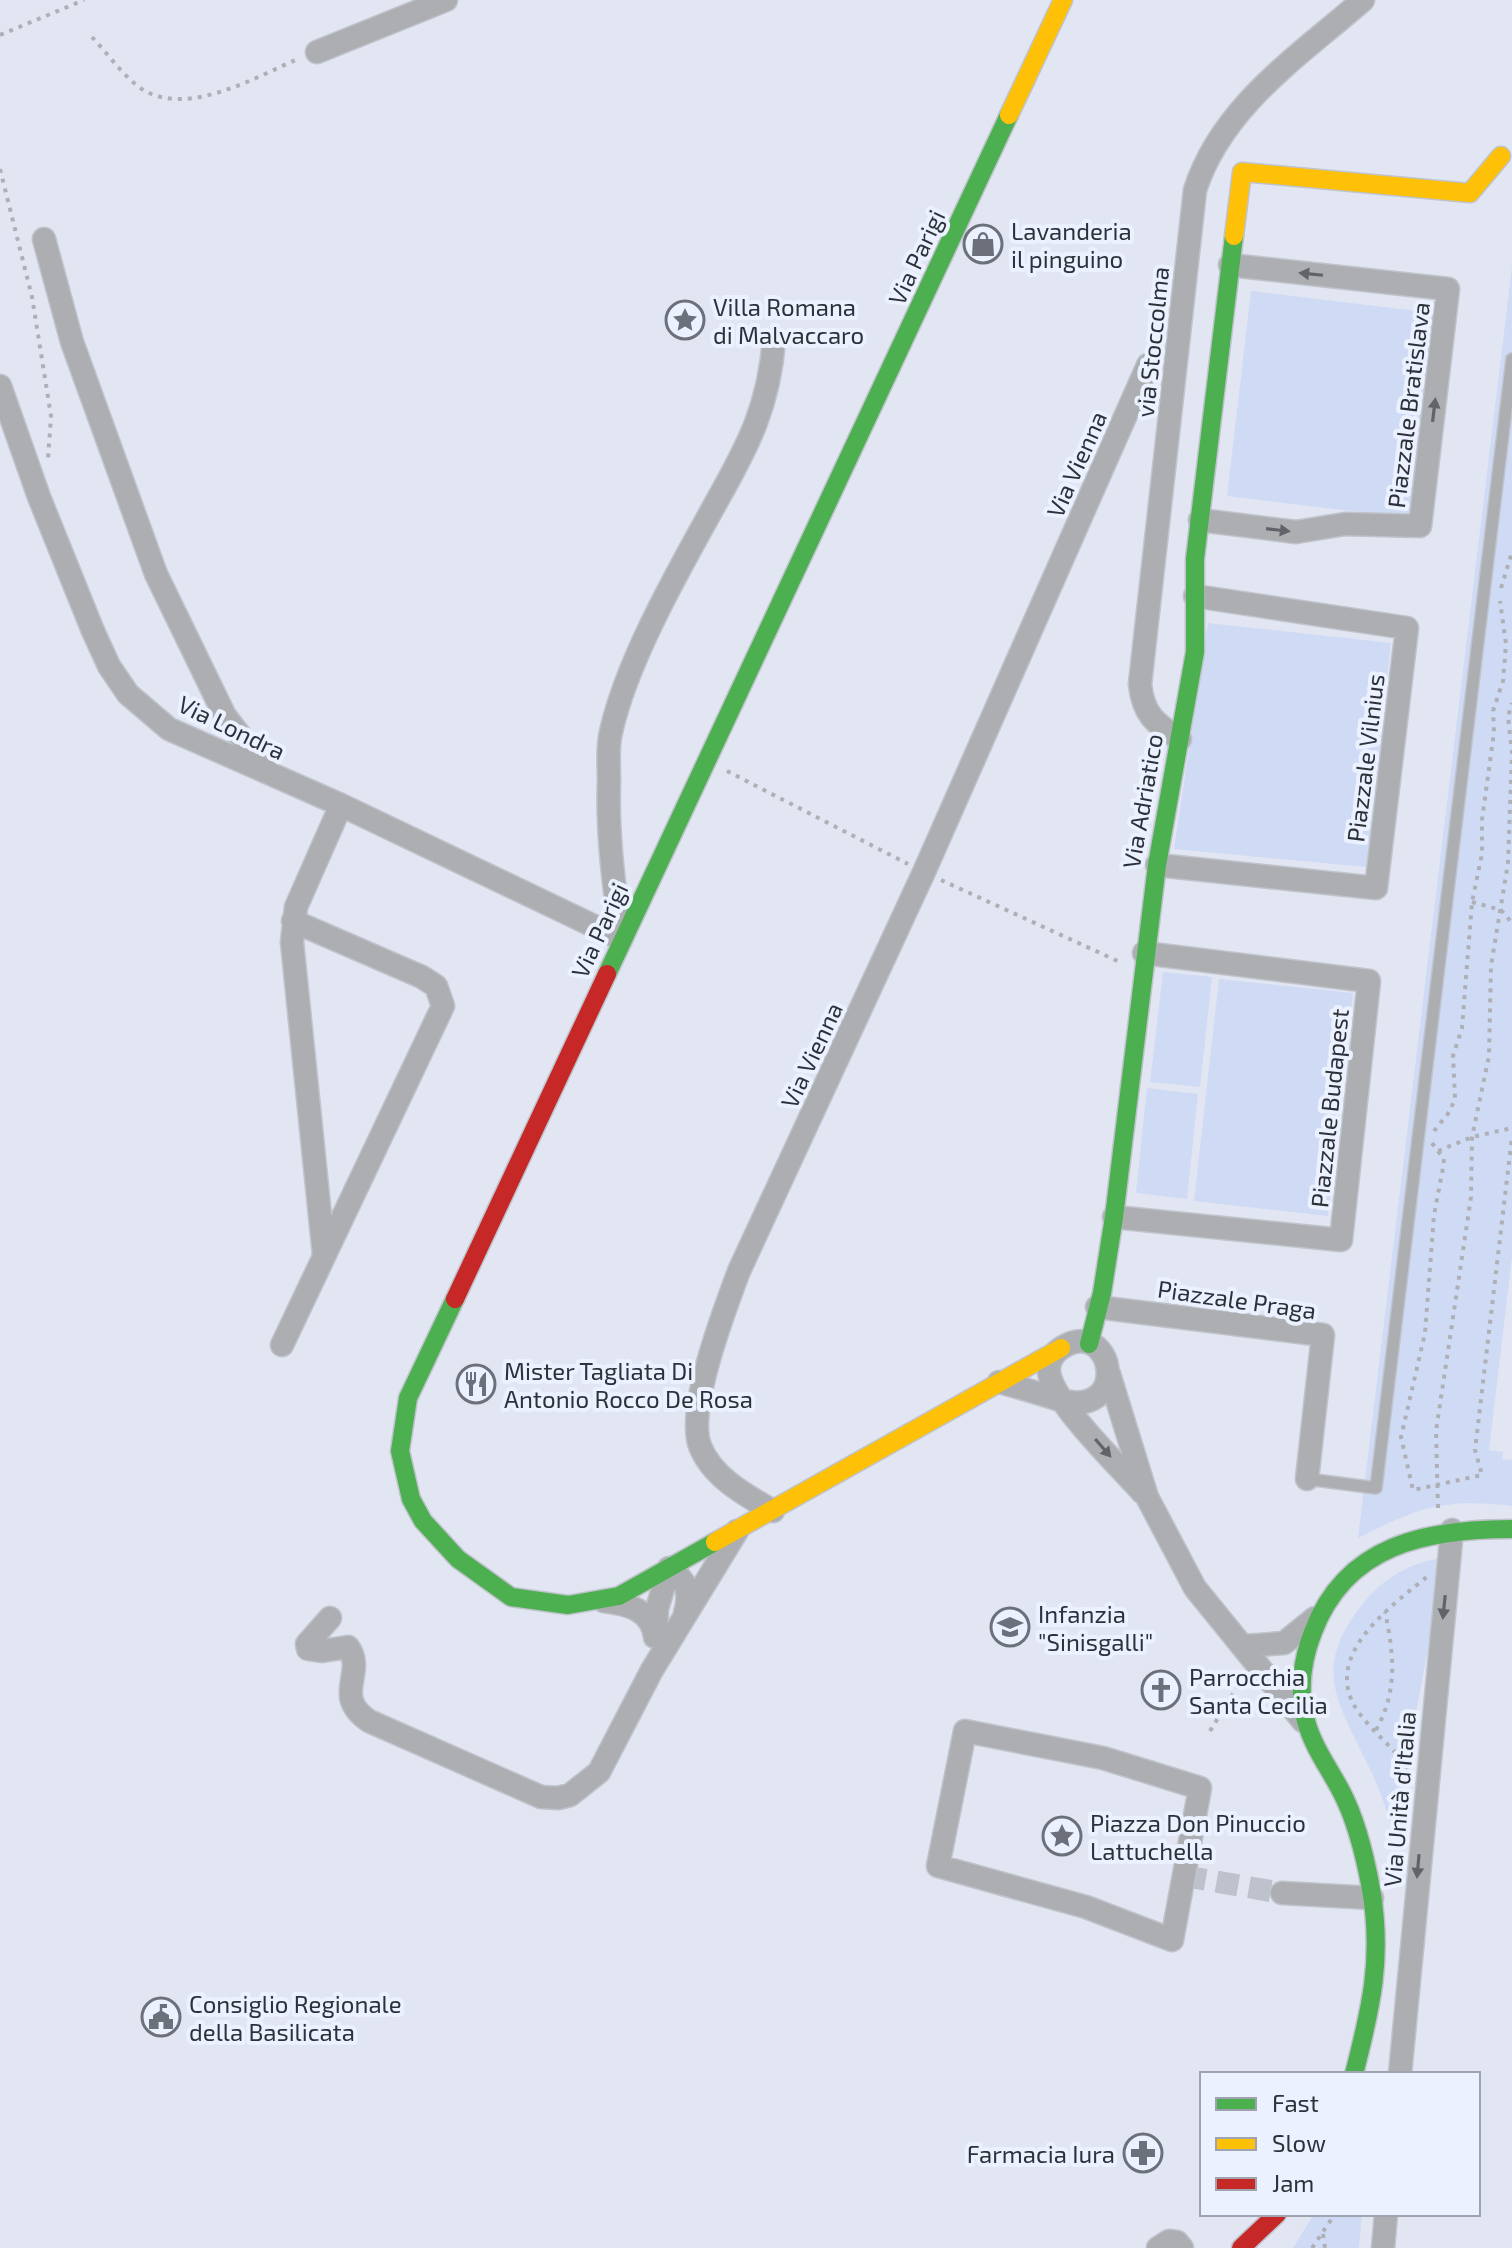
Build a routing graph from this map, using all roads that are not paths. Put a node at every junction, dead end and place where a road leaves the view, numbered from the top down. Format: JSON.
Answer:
{"nodes":[{"id":1,"x":446,"y":0,"type":"edge"},
{"id":2,"x":1063,"y":0,"type":"edge"},
{"id":3,"x":1363,"y":0,"type":"edge"},
{"id":4,"x":317,"y":52,"type":"road end"},
{"id":5,"x":1501,"y":156,"type":"dead end"},
{"id":6,"x":44,"y":239,"type":"dead end"},
{"id":7,"x":1230,"y":265,"type":"junction"},
{"id":8,"x":774,"y":340,"type":"dead end"},
{"id":9,"x":1512,"y":359,"type":"edge"},
{"id":10,"x":1148,"y":365,"type":"dead end"},
{"id":11,"x":0,"y":386,"type":"edge"},
{"id":12,"x":1200,"y":520,"type":"junction"},
{"id":13,"x":1195,"y":596,"type":"junction"},
{"id":14,"x":1180,"y":739,"type":"junction"},
{"id":15,"x":272,"y":777,"type":"junction"},
{"id":16,"x":341,"y":805,"type":"junction"},
{"id":17,"x":1157,"y":865,"type":"junction"},
{"id":18,"x":293,"y":921,"type":"junction"},
{"id":19,"x":621,"y":939,"type":"junction"},
{"id":20,"x":1136,"y":959,"type":"junction"},
{"id":21,"x":1114,"y":1217,"type":"junction"},
{"id":22,"x":324,"y":1256,"type":"junction"},
{"id":23,"x":1097,"y":1307,"type":"junction"},
{"id":24,"x":1089,"y":1344,"type":"junction"},
{"id":25,"x":282,"y":1345,"type":"dead end"},
{"id":26,"x":1061,"y":1348,"type":"junction"},
{"id":27,"x":1109,"y":1374,"type":"junction"},
{"id":28,"x":999,"y":1382,"type":"junction"},
{"id":29,"x":1060,"y":1400,"type":"junction"},
{"id":30,"x":1307,"y":1479,"type":"joint"},
{"id":31,"x":1147,"y":1497,"type":"junction"},
{"id":32,"x":773,"y":1511,"type":"junction"},
{"id":33,"x":1512,"y":1529,"type":"edge"},
{"id":34,"x":737,"y":1530,"type":"junction"},
{"id":35,"x":1455,"y":1536,"type":"junction"},
{"id":36,"x":669,"y":1568,"type":"junction"},
{"id":37,"x":600,"y":1600,"type":"junction"},
{"id":38,"x":330,"y":1618,"type":"dead end"},
{"id":39,"x":1315,"y":1618,"type":"junction"},
{"id":40,"x":681,"y":1626,"type":"junction"},
{"id":41,"x":656,"y":1633,"type":"junction"},
{"id":42,"x":1245,"y":1646,"type":"junction"},
{"id":43,"x":652,"y":1670,"type":"junction"},
{"id":44,"x":1308,"y":1727,"type":"junction"},
{"id":45,"x":1200,"y":1788,"type":"joint"},
{"id":46,"x":1282,"y":1893,"type":"tunnel mouth"},
{"id":47,"x":1372,"y":1898,"type":"junction"},
{"id":48,"x":1354,"y":2072,"type":"edge"},
{"id":49,"x":1400,"y":2072,"type":"edge"},
{"id":50,"x":1275,"y":2216,"type":"edge"},
{"id":51,"x":1284,"y":2216,"type":"edge"},
{"id":52,"x":1386,"y":2216,"type":"edge"},
{"id":53,"x":1158,"y":2248,"type":"edge"},
{"id":54,"x":1182,"y":2248,"type":"edge"},
{"id":55,"x":1241,"y":2248,"type":"edge"},
{"id":56,"x":1268,"y":2248,"type":"edge"},
{"id":57,"x":1383,"y":2248,"type":"edge"}],
"edges":[{"from":1,"to":4,"type":"street"},
{"from":2,"to":19,"type":"street","name":"Via Parigi"},
{"from":3,"to":14,"type":"street","name":"via Stoccolma"},
{"from":5,"to":7,"type":"street","name":"Via Adriatico"},
{"from":6,"to":15,"type":"street"},
{"from":7,"to":12,"type":"street","name":"Via Adriatico"},
{"from":12,"to":7,"type":"street","name":"Piazzale Bratislava","one_way":true},
{"from":8,"to":19,"type":"street"},
{"from":9,"to":30,"type":"lane"},
{"from":10,"to":32,"type":"street","name":"Via Vienna"},
{"from":11,"to":15,"type":"street","name":"Via Londra"},
{"from":12,"to":13,"type":"street","name":"Via Adriatico"},
{"from":13,"to":14,"type":"street","name":"Via Adriatico"},
{"from":13,"to":17,"type":"street","name":"Piazzale Vilnius"},
{"from":14,"to":17,"type":"street","name":"Via Adriatico"},
{"from":15,"to":16,"type":"street","name":"Via Londra"},
{"from":16,"to":18,"type":"street"},
{"from":16,"to":19,"type":"street","name":"Via Londra"},
{"from":17,"to":20,"type":"street","name":"Via Adriatico"},
{"from":18,"to":22,"type":"street"},
{"from":18,"to":22,"type":"street"},
{"from":19,"to":37,"type":"street","name":"Via Parigi"},
{"from":20,"to":21,"type":"street","name":"Via Adriatico"},
{"from":20,"to":21,"type":"street","name":"Piazzale Budapest"},
{"from":21,"to":23,"type":"street","name":"Via Adriatico"},
{"from":22,"to":25,"type":"street"},
{"from":23,"to":24,"type":"street","name":"Via Adriatico"},
{"from":23,"to":30,"type":"street","name":"Piazzale Praga"},
{"from":24,"to":26,"type":"street"},
{"from":24,"to":27,"type":"street"},
{"from":26,"to":28,"type":"street"},
{"from":26,"to":29,"type":"street"},
{"from":27,"to":29,"type":"street"},
{"from":27,"to":31,"type":"street"},
{"from":28,"to":29,"type":"street"},
{"from":28,"to":32,"type":"street"},
{"from":29,"to":31,"type":"street","one_way":true},
{"from":31,"to":42,"type":"street"},
{"from":32,"to":34,"type":"street","name":"Via Parigi"},
{"from":33,"to":35,"type":"street"},
{"from":34,"to":36,"type":"street","name":"Via Parigi"},
{"from":34,"to":40,"type":"street"},
{"from":35,"to":39,"type":"street"},
{"from":35,"to":49,"type":"street","name":"Via Unità d'Italia","one_way":true},
{"from":36,"to":37,"type":"street","name":"Via Parigi"},
{"from":36,"to":40,"type":"street"},
{"from":36,"to":41,"type":"street"},
{"from":37,"to":41,"type":"street"},
{"from":38,"to":43,"type":"street"},
{"from":39,"to":42,"type":"street"},
{"from":39,"to":44,"type":"street"},
{"from":40,"to":43,"type":"street"},
{"from":41,"to":43,"type":"street"},
{"from":42,"to":44,"type":"street"},
{"from":44,"to":47,"type":"street"},
{"from":45,"to":45,"type":"street"},
{"from":46,"to":47,"type":"street"},
{"from":47,"to":48,"type":"street"},
{"from":50,"to":55,"type":"street"},
{"from":51,"to":56,"type":"street"},
{"from":52,"to":57,"type":"street"},
{"from":53,"to":54,"type":"street"}]}
